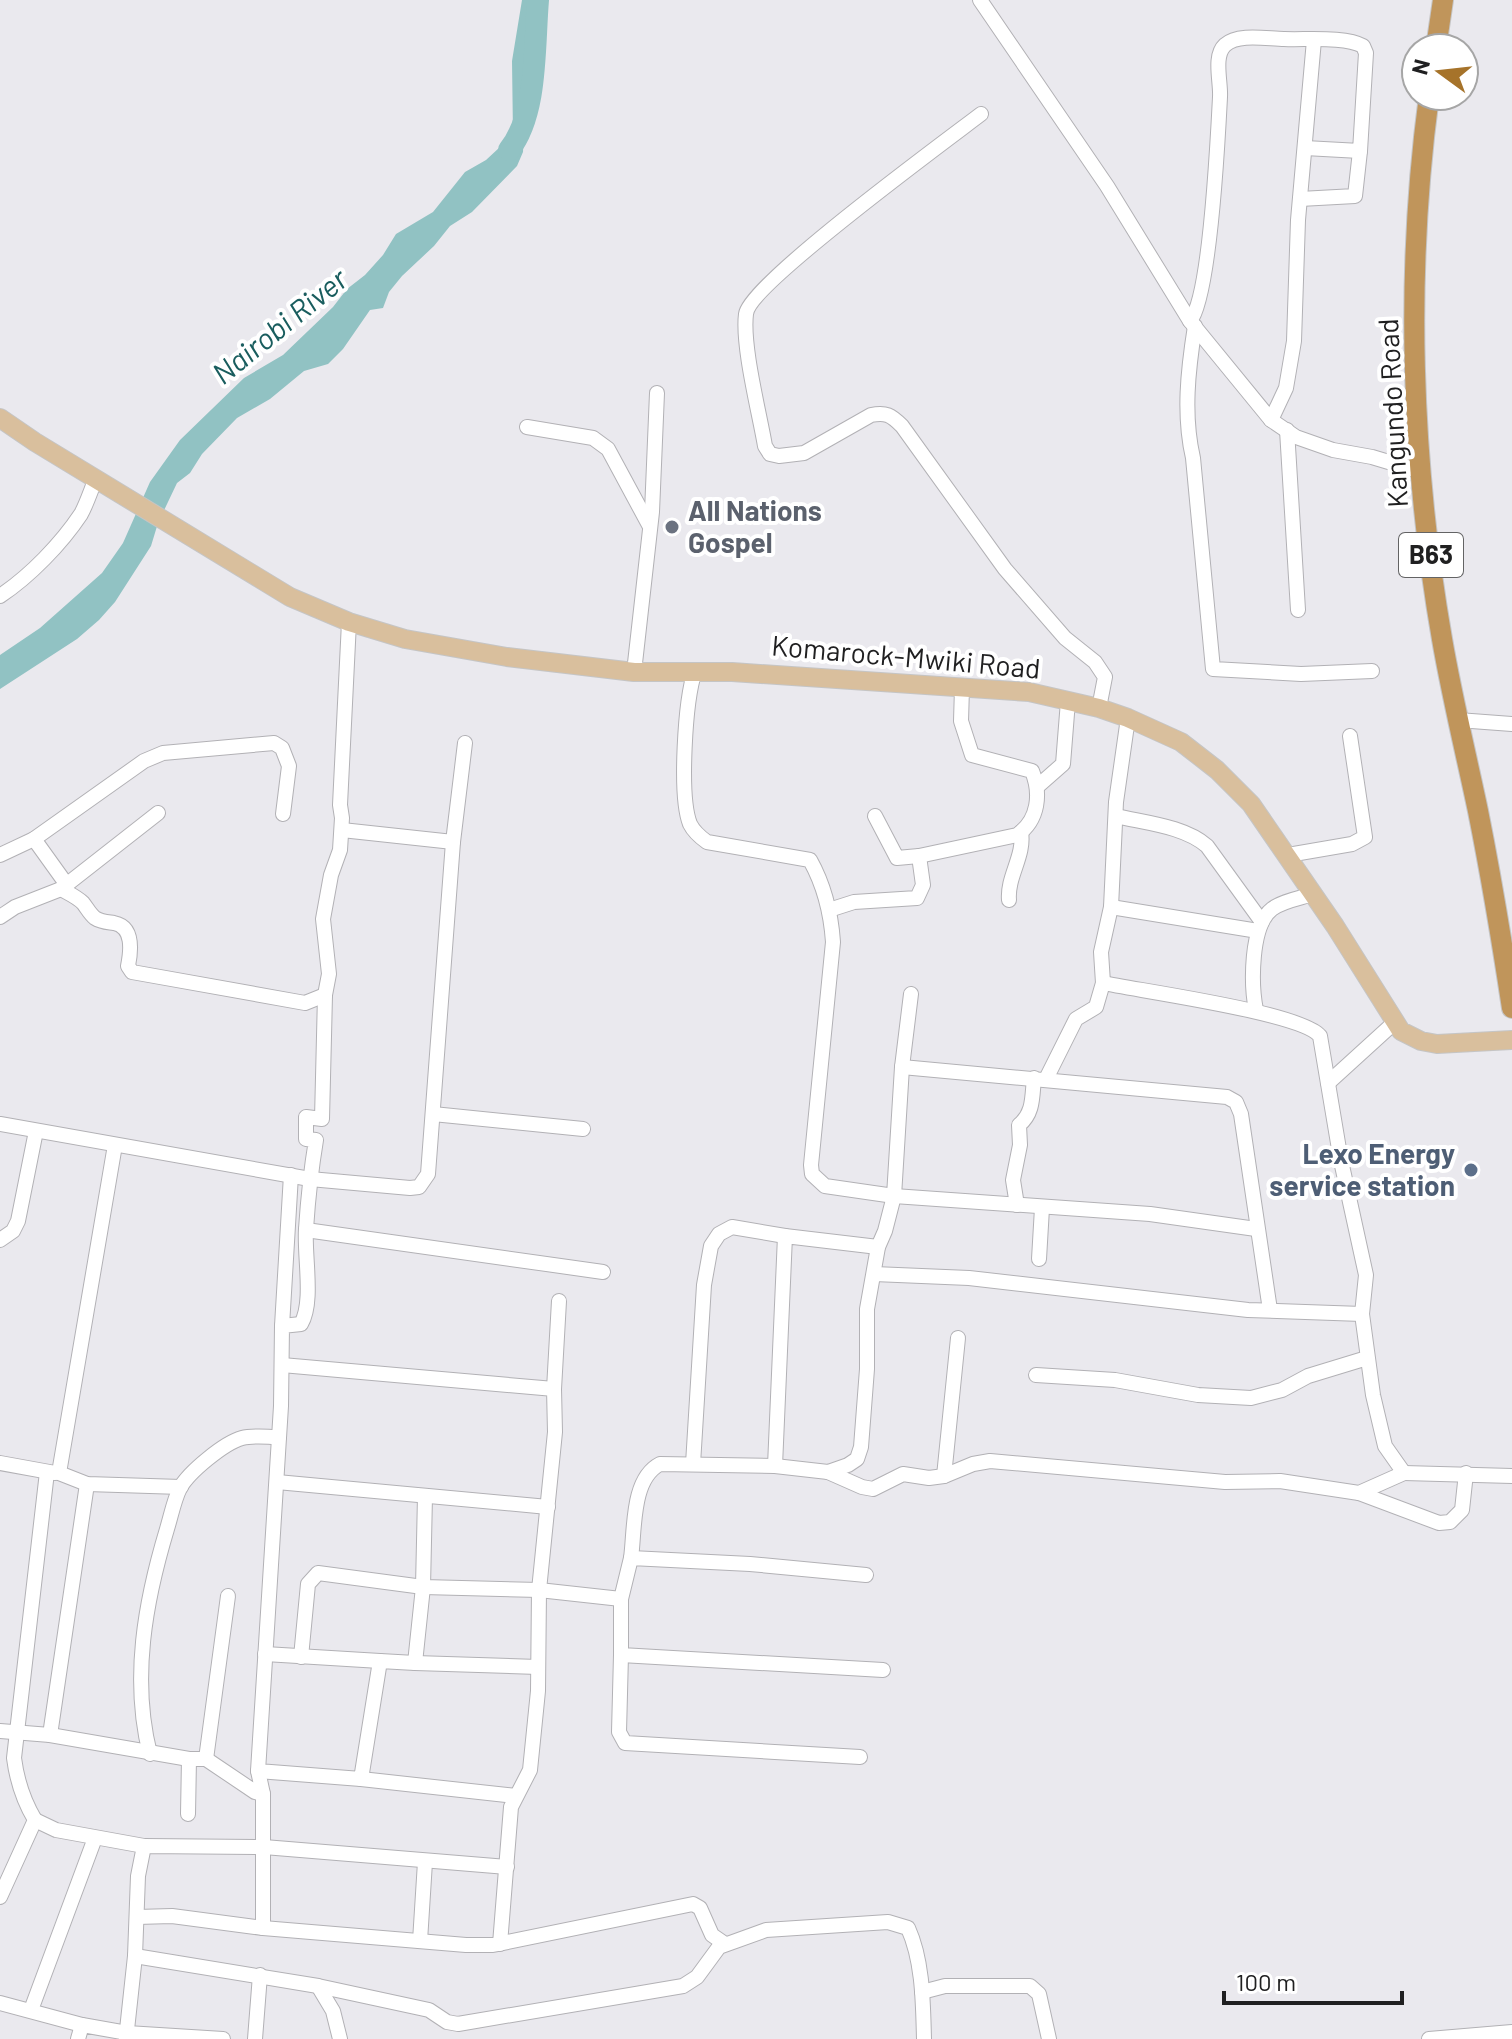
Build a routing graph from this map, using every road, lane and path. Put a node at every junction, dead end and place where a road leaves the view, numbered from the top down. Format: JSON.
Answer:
{"nodes":[{"id":1,"x":980,"y":0,"type":"edge"},
{"id":2,"x":1443,"y":0,"type":"edge"},
{"id":3,"x":1438,"y":32,"type":"edge"},
{"id":4,"x":1314,"y":40,"type":"junction"},
{"id":5,"x":1428,"y":112,"type":"edge"},
{"id":6,"x":981,"y":114,"type":"dead end"},
{"id":7,"x":1305,"y":148,"type":"junction"},
{"id":8,"x":1360,"y":151,"type":"junction"},
{"id":9,"x":1300,"y":199,"type":"junction"},
{"id":10,"x":1193,"y":324,"type":"junction"},
{"id":11,"x":657,"y":393,"type":"dead end"},
{"id":12,"x":0,"y":418,"type":"edge"},
{"id":13,"x":1271,"y":420,"type":"junction"},
{"id":14,"x":527,"y":427,"type":"dead end"},
{"id":15,"x":1287,"y":430,"type":"junction"},
{"id":16,"x":1422,"y":472,"type":"junction"},
{"id":17,"x":96,"y":478,"type":"junction"},
{"id":18,"x":649,"y":526,"type":"junction"},
{"id":19,"x":0,"y":596,"type":"edge"},
{"id":20,"x":1298,"y":610,"type":"dead end"},
{"id":21,"x":349,"y":622,"type":"junction"},
{"id":22,"x":695,"y":671,"type":"junction"},
{"id":23,"x":1372,"y":671,"type":"dead end"},
{"id":24,"x":634,"y":672,"type":"junction"},
{"id":25,"x":962,"y":688,"type":"junction"},
{"id":26,"x":1068,"y":701,"type":"junction"},
{"id":27,"x":1099,"y":708,"type":"junction"},
{"id":28,"x":1128,"y":718,"type":"junction"},
{"id":29,"x":1458,"y":720,"type":"junction"},
{"id":30,"x":1512,"y":724,"type":"edge"},
{"id":31,"x":1350,"y":736,"type":"dead end"},
{"id":32,"x":465,"y":743,"type":"dead end"},
{"id":33,"x":1038,"y":786,"type":"junction"},
{"id":34,"x":158,"y":813,"type":"dead end"},
{"id":35,"x":283,"y":814,"type":"dead end"},
{"id":36,"x":875,"y":816,"type":"dead end"},
{"id":37,"x":1116,"y":816,"type":"junction"},
{"id":38,"x":342,"y":830,"type":"junction"},
{"id":39,"x":1021,"y":832,"type":"junction"},
{"id":40,"x":34,"y":839,"type":"junction"},
{"id":41,"x":453,"y":842,"type":"junction"},
{"id":42,"x":0,"y":855,"type":"edge"},
{"id":43,"x":1288,"y":855,"type":"junction"},
{"id":44,"x":919,"y":856,"type":"junction"},
{"id":45,"x":64,"y":887,"type":"junction"},
{"id":46,"x":1313,"y":894,"type":"junction"},
{"id":47,"x":1009,"y":900,"type":"dead end"},
{"id":48,"x":1111,"y":907,"type":"junction"},
{"id":49,"x":829,"y":910,"type":"junction"},
{"id":50,"x":0,"y":917,"type":"edge"},
{"id":51,"x":1260,"y":927,"type":"junction"},
{"id":52,"x":1103,"y":983,"type":"junction"},
{"id":53,"x":911,"y":994,"type":"dead end"},
{"id":54,"x":325,"y":995,"type":"junction"},
{"id":55,"x":1512,"y":1008,"type":"edge"},
{"id":56,"x":1256,"y":1010,"type":"junction"},
{"id":57,"x":1395,"y":1022,"type":"junction"},
{"id":58,"x":1512,"y":1040,"type":"edge"},
{"id":59,"x":902,"y":1067,"type":"junction"},
{"id":60,"x":1040,"y":1078,"type":"junction"},
{"id":61,"x":1328,"y":1083,"type":"junction"},
{"id":62,"x":433,"y":1114,"type":"junction"},
{"id":63,"x":0,"y":1124,"type":"edge"},
{"id":64,"x":583,"y":1129,"type":"dead end"},
{"id":65,"x":36,"y":1131,"type":"junction"},
{"id":66,"x":115,"y":1145,"type":"junction"},
{"id":67,"x":291,"y":1175,"type":"junction"},
{"id":68,"x":310,"y":1179,"type":"junction"},
{"id":69,"x":894,"y":1196,"type":"junction"},
{"id":70,"x":1017,"y":1205,"type":"junction"},
{"id":71,"x":1042,"y":1208,"type":"junction"},
{"id":72,"x":1256,"y":1229,"type":"junction"},
{"id":73,"x":306,"y":1230,"type":"junction"},
{"id":74,"x":785,"y":1236,"type":"junction"},
{"id":75,"x":0,"y":1240,"type":"edge"},
{"id":76,"x":878,"y":1247,"type":"junction"},
{"id":77,"x":1039,"y":1259,"type":"dead end"},
{"id":78,"x":603,"y":1272,"type":"dead end"},
{"id":79,"x":874,"y":1274,"type":"junction"},
{"id":80,"x":559,"y":1301,"type":"dead end"},
{"id":81,"x":1270,"y":1310,"type":"junction"},
{"id":82,"x":1362,"y":1314,"type":"junction"},
{"id":83,"x":282,"y":1326,"type":"junction"},
{"id":84,"x":958,"y":1338,"type":"dead end"},
{"id":85,"x":1367,"y":1358,"type":"junction"},
{"id":86,"x":282,"y":1365,"type":"junction"},
{"id":87,"x":1036,"y":1375,"type":"dead end"},
{"id":88,"x":554,"y":1389,"type":"junction"},
{"id":89,"x":279,"y":1437,"type":"junction"},
{"id":90,"x":0,"y":1463,"type":"edge"},
{"id":91,"x":693,"y":1464,"type":"junction"},
{"id":92,"x":775,"y":1466,"type":"junction"},
{"id":93,"x":828,"y":1472,"type":"junction"},
{"id":94,"x":53,"y":1473,"type":"junction"},
{"id":95,"x":1404,"y":1473,"type":"junction"},
{"id":96,"x":1466,"y":1473,"type":"junction"},
{"id":97,"x":944,"y":1476,"type":"junction"},
{"id":98,"x":1512,"y":1476,"type":"edge"},
{"id":99,"x":277,"y":1482,"type":"junction"},
{"id":100,"x":87,"y":1484,"type":"junction"},
{"id":101,"x":181,"y":1487,"type":"junction"},
{"id":102,"x":1359,"y":1493,"type":"junction"},
{"id":103,"x":425,"y":1496,"type":"junction"},
{"id":104,"x":548,"y":1507,"type":"junction"},
{"id":105,"x":631,"y":1558,"type":"junction"},
{"id":106,"x":866,"y":1575,"type":"dead end"},
{"id":107,"x":423,"y":1587,"type":"junction"},
{"id":108,"x":539,"y":1590,"type":"junction"},
{"id":109,"x":228,"y":1596,"type":"dead end"},
{"id":110,"x":621,"y":1599,"type":"junction"},
{"id":111,"x":265,"y":1654,"type":"junction"},
{"id":112,"x":621,"y":1655,"type":"junction"},
{"id":113,"x":301,"y":1657,"type":"junction"},
{"id":114,"x":380,"y":1661,"type":"junction"},
{"id":115,"x":415,"y":1663,"type":"junction"},
{"id":116,"x":538,"y":1667,"type":"junction"},
{"id":117,"x":883,"y":1670,"type":"dead end"},
{"id":118,"x":8,"y":1732,"type":"edge"},
{"id":119,"x":50,"y":1735,"type":"junction"},
{"id":120,"x":150,"y":1754,"type":"junction"},
{"id":121,"x":860,"y":1757,"type":"dead end"},
{"id":122,"x":189,"y":1759,"type":"junction"},
{"id":123,"x":206,"y":1759,"type":"junction"},
{"id":124,"x":258,"y":1771,"type":"junction"},
{"id":125,"x":361,"y":1779,"type":"junction"},
{"id":126,"x":263,"y":1794,"type":"junction"},
{"id":127,"x":516,"y":1796,"type":"junction"},
{"id":128,"x":188,"y":1814,"type":"dead end"},
{"id":129,"x":35,"y":1820,"type":"junction"},
{"id":130,"x":95,"y":1838,"type":"junction"},
{"id":131,"x":144,"y":1846,"type":"junction"},
{"id":132,"x":264,"y":1847,"type":"junction"},
{"id":133,"x":425,"y":1862,"type":"junction"},
{"id":134,"x":507,"y":1867,"type":"junction"},
{"id":135,"x":0,"y":1897,"type":"edge"},
{"id":136,"x":137,"y":1917,"type":"junction"},
{"id":137,"x":263,"y":1928,"type":"junction"},
{"id":138,"x":420,"y":1941,"type":"junction"},
{"id":139,"x":500,"y":1944,"type":"junction"},
{"id":140,"x":725,"y":1944,"type":"junction"},
{"id":141,"x":135,"y":1956,"type":"junction"},
{"id":142,"x":260,"y":1975,"type":"junction"},
{"id":143,"x":318,"y":1986,"type":"junction"},
{"id":144,"x":922,"y":1992,"type":"junction"},
{"id":145,"x":0,"y":2003,"type":"edge"},
{"id":146,"x":31,"y":2010,"type":"junction"},
{"id":147,"x":80,"y":2032,"type":"edge"},
{"id":148,"x":1512,"y":2032,"type":"edge"},
{"id":149,"x":126,"y":2036,"type":"edge"},
{"id":150,"x":220,"y":2039,"type":"edge"},
{"id":151,"x":255,"y":2039,"type":"edge"},
{"id":152,"x":340,"y":2039,"type":"edge"},
{"id":153,"x":924,"y":2039,"type":"edge"},
{"id":154,"x":1049,"y":2039,"type":"edge"},
{"id":155,"x":1429,"y":2039,"type":"edge"}],
"edges":[{"from":1,"to":10,"type":"street"},
{"from":2,"to":3,"type":"highway"},
{"from":4,"to":7,"type":"street"},
{"from":4,"to":8,"type":"street"},
{"from":4,"to":10,"type":"street"},
{"from":5,"to":16,"type":"highway","name":"Kangundo Road","number":"B63"},
{"from":6,"to":27,"type":"street"},
{"from":7,"to":8,"type":"street"},
{"from":7,"to":9,"type":"street"},
{"from":8,"to":9,"type":"street"},
{"from":9,"to":13,"type":"street"},
{"from":10,"to":13,"type":"street"},
{"from":10,"to":23,"type":"street"},
{"from":11,"to":18,"type":"street"},
{"from":12,"to":17,"type":"main road","name":"Komarock-Mwiki Road"},
{"from":13,"to":15,"type":"street"},
{"from":14,"to":18,"type":"street"},
{"from":15,"to":16,"type":"street"},
{"from":15,"to":20,"type":"street"},
{"from":16,"to":29,"type":"highway","name":"Kangundo Road","number":"B63"},
{"from":17,"to":19,"type":"street"},
{"from":17,"to":21,"type":"main road","name":"Komarock-Mwiki Road"},
{"from":18,"to":24,"type":"street"},
{"from":21,"to":24,"type":"main road","name":"Komarock-Mwiki Road"},
{"from":21,"to":38,"type":"street"},
{"from":22,"to":24,"type":"main road","name":"Komarock-Mwiki Road"},
{"from":22,"to":25,"type":"main road","name":"Komarock-Mwiki Road"},
{"from":22,"to":49,"type":"street"},
{"from":25,"to":26,"type":"main road","name":"Komarock-Mwiki Road"},
{"from":25,"to":33,"type":"street"},
{"from":26,"to":27,"type":"main road","name":"Komarock-Mwiki Road"},
{"from":26,"to":33,"type":"street"},
{"from":27,"to":28,"type":"main road","name":"Komarock-Mwiki Road"},
{"from":28,"to":37,"type":"street"},
{"from":28,"to":43,"type":"main road","name":"Komarock-Mwiki Road"},
{"from":29,"to":30,"type":"street"},
{"from":29,"to":55,"type":"highway","name":"Kangundo Road","number":"B63"},
{"from":31,"to":43,"type":"street"},
{"from":32,"to":41,"type":"street"},
{"from":33,"to":39,"type":"street"},
{"from":34,"to":45,"type":"street"},
{"from":35,"to":40,"type":"street"},
{"from":36,"to":44,"type":"street"},
{"from":37,"to":48,"type":"street"},
{"from":37,"to":51,"type":"street"},
{"from":38,"to":41,"type":"street"},
{"from":38,"to":54,"type":"street"},
{"from":39,"to":44,"type":"street"},
{"from":39,"to":47,"type":"street"},
{"from":40,"to":42,"type":"street"},
{"from":40,"to":45,"type":"street"},
{"from":41,"to":62,"type":"street"},
{"from":43,"to":46,"type":"main road","name":"Komarock-Mwiki Road"},
{"from":44,"to":49,"type":"street"},
{"from":45,"to":50,"type":"street"},
{"from":45,"to":54,"type":"street"},
{"from":46,"to":51,"type":"street"},
{"from":46,"to":57,"type":"main road","name":"Komarock-Mwiki Road"},
{"from":48,"to":51,"type":"street"},
{"from":48,"to":52,"type":"street"},
{"from":49,"to":69,"type":"street"},
{"from":51,"to":56,"type":"street"},
{"from":52,"to":56,"type":"street"},
{"from":52,"to":60,"type":"street"},
{"from":53,"to":59,"type":"street"},
{"from":54,"to":68,"type":"street"},
{"from":56,"to":61,"type":"street"},
{"from":57,"to":58,"type":"main road","name":"Komarock-Mwiki Road"},
{"from":57,"to":61,"type":"street"},
{"from":59,"to":60,"type":"street"},
{"from":59,"to":69,"type":"street"},
{"from":60,"to":70,"type":"street"},
{"from":60,"to":72,"type":"street"},
{"from":61,"to":82,"type":"street"},
{"from":62,"to":64,"type":"street"},
{"from":62,"to":68,"type":"street"},
{"from":63,"to":65,"type":"street"},
{"from":65,"to":66,"type":"street"},
{"from":65,"to":75,"type":"street"},
{"from":66,"to":67,"type":"street"},
{"from":66,"to":94,"type":"street"},
{"from":67,"to":68,"type":"street"},
{"from":67,"to":83,"type":"street"},
{"from":68,"to":73,"type":"street"},
{"from":69,"to":70,"type":"street"},
{"from":69,"to":76,"type":"street"},
{"from":70,"to":71,"type":"street"},
{"from":71,"to":72,"type":"street"},
{"from":71,"to":77,"type":"street"},
{"from":72,"to":81,"type":"street"},
{"from":73,"to":78,"type":"street"},
{"from":73,"to":83,"type":"street"},
{"from":74,"to":76,"type":"street"},
{"from":74,"to":91,"type":"street"},
{"from":74,"to":92,"type":"street"},
{"from":76,"to":79,"type":"street"},
{"from":79,"to":81,"type":"street"},
{"from":79,"to":93,"type":"street"},
{"from":80,"to":88,"type":"street"},
{"from":81,"to":82,"type":"street"},
{"from":82,"to":85,"type":"street"},
{"from":83,"to":86,"type":"street"},
{"from":84,"to":97,"type":"street"},
{"from":85,"to":87,"type":"street"},
{"from":85,"to":95,"type":"street"},
{"from":86,"to":88,"type":"street"},
{"from":86,"to":89,"type":"street"},
{"from":88,"to":104,"type":"street"},
{"from":89,"to":99,"type":"street"},
{"from":89,"to":101,"type":"street"},
{"from":90,"to":94,"type":"street"},
{"from":91,"to":92,"type":"street"},
{"from":91,"to":105,"type":"street"},
{"from":92,"to":93,"type":"street"},
{"from":93,"to":97,"type":"street"},
{"from":94,"to":100,"type":"street"},
{"from":94,"to":118,"type":"street"},
{"from":95,"to":96,"type":"street"},
{"from":95,"to":102,"type":"street"},
{"from":96,"to":98,"type":"street"},
{"from":96,"to":102,"type":"street"},
{"from":97,"to":102,"type":"street"},
{"from":99,"to":103,"type":"street"},
{"from":99,"to":111,"type":"street"},
{"from":100,"to":101,"type":"street"},
{"from":100,"to":119,"type":"street"},
{"from":101,"to":120,"type":"street"},
{"from":103,"to":104,"type":"street"},
{"from":103,"to":107,"type":"street"},
{"from":104,"to":108,"type":"street"},
{"from":105,"to":106,"type":"street"},
{"from":105,"to":110,"type":"street"},
{"from":107,"to":108,"type":"street"},
{"from":107,"to":113,"type":"street"},
{"from":107,"to":115,"type":"street"},
{"from":108,"to":110,"type":"street"},
{"from":108,"to":116,"type":"street"},
{"from":109,"to":123,"type":"street"},
{"from":110,"to":112,"type":"street"},
{"from":111,"to":113,"type":"street"},
{"from":111,"to":124,"type":"street"},
{"from":112,"to":117,"type":"street"},
{"from":112,"to":121,"type":"street"},
{"from":113,"to":114,"type":"street"},
{"from":114,"to":115,"type":"street"},
{"from":114,"to":125,"type":"street"},
{"from":115,"to":116,"type":"street"},
{"from":116,"to":127,"type":"street"},
{"from":118,"to":119,"type":"street"},
{"from":118,"to":129,"type":"street"},
{"from":119,"to":120,"type":"street"},
{"from":120,"to":122,"type":"street"},
{"from":122,"to":123,"type":"street"},
{"from":122,"to":128,"type":"street"},
{"from":123,"to":126,"type":"street"},
{"from":124,"to":125,"type":"street"},
{"from":124,"to":126,"type":"street"},
{"from":125,"to":127,"type":"street"},
{"from":126,"to":132,"type":"street"},
{"from":127,"to":134,"type":"street"},
{"from":129,"to":130,"type":"street"},
{"from":129,"to":135,"type":"street"},
{"from":130,"to":131,"type":"street"},
{"from":130,"to":146,"type":"street"},
{"from":131,"to":132,"type":"street"},
{"from":131,"to":136,"type":"street"},
{"from":132,"to":133,"type":"street"},
{"from":132,"to":137,"type":"street"},
{"from":133,"to":134,"type":"street"},
{"from":133,"to":138,"type":"street"},
{"from":134,"to":139,"type":"street"},
{"from":136,"to":137,"type":"street"},
{"from":136,"to":141,"type":"street"},
{"from":137,"to":138,"type":"street"},
{"from":138,"to":139,"type":"street"},
{"from":139,"to":140,"type":"street"},
{"from":140,"to":143,"type":"street"},
{"from":140,"to":144,"type":"street"},
{"from":141,"to":142,"type":"street"},
{"from":141,"to":149,"type":"street"},
{"from":142,"to":143,"type":"street"},
{"from":142,"to":151,"type":"street"},
{"from":143,"to":152,"type":"street"},
{"from":144,"to":153,"type":"street"},
{"from":144,"to":154,"type":"street"},
{"from":145,"to":146,"type":"street"},
{"from":146,"to":147,"type":"street"},
{"from":147,"to":149,"type":"street"},
{"from":148,"to":155,"type":"street"},
{"from":149,"to":150,"type":"street"}]}
